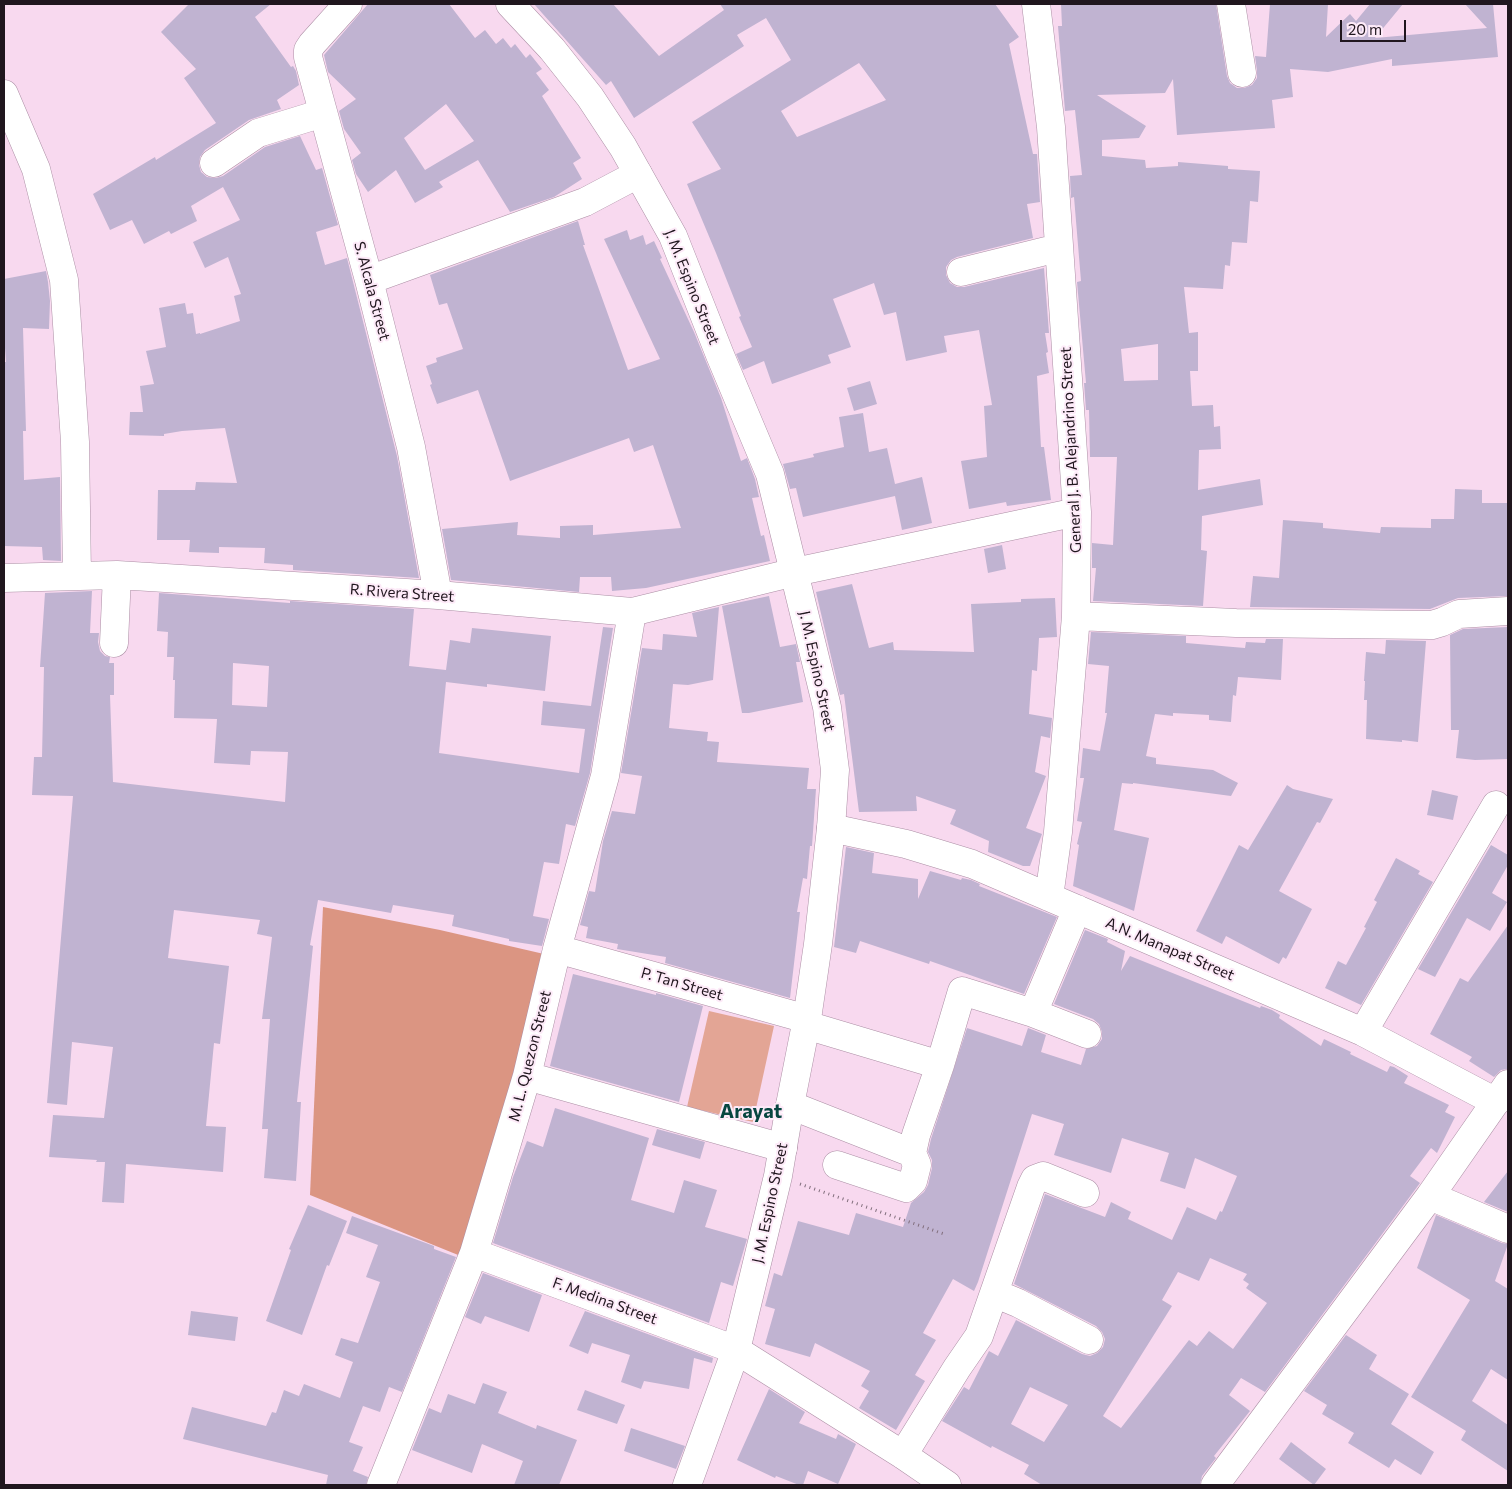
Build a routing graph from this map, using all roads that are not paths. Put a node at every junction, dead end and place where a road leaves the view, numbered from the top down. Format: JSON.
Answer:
{"nodes":[{"id":1,"x":348,"y":4,"type":"edge"},
{"id":2,"x":510,"y":4,"type":"edge"},
{"id":3,"x":1036,"y":4,"type":"edge"},
{"id":4,"x":1231,"y":4,"type":"edge"},
{"id":5,"x":1242,"y":73,"type":"dead end"},
{"id":6,"x":4,"y":94,"type":"edge"},
{"id":7,"x":323,"y":113,"type":"junction"},
{"id":8,"x":214,"y":163,"type":"dead end"},
{"id":9,"x":638,"y":174,"type":"junction"},
{"id":10,"x":1058,"y":248,"type":"junction"},
{"id":11,"x":961,"y":272,"type":"dead end"},
{"id":12,"x":369,"y":280,"type":"junction"},
{"id":13,"x":1077,"y":512,"type":"junction"},
{"id":14,"x":795,"y":572,"type":"junction"},
{"id":15,"x":117,"y":575,"type":"junction"},
{"id":16,"x":77,"y":576,"type":"junction"},
{"id":17,"x":4,"y":578,"type":"edge"},
{"id":18,"x":438,"y":595,"type":"junction"},
{"id":19,"x":1508,"y":610,"type":"edge"},
{"id":20,"x":632,"y":612,"type":"junction"},
{"id":21,"x":1076,"y":616,"type":"junction"},
{"id":22,"x":114,"y":643,"type":"dead end"},
{"id":23,"x":1496,"y":805,"type":"dead end"},
{"id":24,"x":831,"y":828,"type":"junction"},
{"id":25,"x":1049,"y":897,"type":"junction"},
{"id":26,"x":1077,"y":910,"type":"junction"},
{"id":27,"x":557,"y":949,"type":"junction"},
{"id":28,"x":1033,"y":1013,"type":"junction"},
{"id":29,"x":807,"y":1022,"type":"junction"},
{"id":30,"x":1364,"y":1032,"type":"junction"},
{"id":31,"x":1087,"y":1034,"type":"dead end"},
{"id":32,"x":940,"y":1065,"type":"junction"},
{"id":33,"x":527,"y":1076,"type":"junction"},
{"id":34,"x":1502,"y":1093,"type":"edge"},
{"id":35,"x":790,"y":1105,"type":"junction"},
{"id":36,"x":783,"y":1148,"type":"junction"},
{"id":37,"x":912,"y":1153,"type":"junction"},
{"id":38,"x":838,"y":1164,"type":"dead end"},
{"id":39,"x":1085,"y":1193,"type":"dead end"},
{"id":40,"x":1430,"y":1196,"type":"junction"},
{"id":41,"x":1508,"y":1229,"type":"edge"},
{"id":42,"x":474,"y":1253,"type":"junction"},
{"id":43,"x":994,"y":1293,"type":"junction"},
{"id":44,"x":1089,"y":1340,"type":"dead end"},
{"id":45,"x":736,"y":1350,"type":"junction"},
{"id":46,"x":903,"y":1455,"type":"junction"},
{"id":47,"x":381,"y":1485,"type":"edge"},
{"id":48,"x":686,"y":1485,"type":"edge"},
{"id":49,"x":947,"y":1485,"type":"edge"},
{"id":50,"x":1215,"y":1485,"type":"edge"}],
"edges":[{"from":1,"to":7,"type":"street","name":"S. Alcala Street"},
{"from":2,"to":9,"type":"street","name":"J. M. Espino Street"},
{"from":3,"to":10,"type":"street","name":"General J. B. Alejandrino Street"},
{"from":4,"to":5,"type":"street"},
{"from":6,"to":16,"type":"street"},
{"from":7,"to":8,"type":"street"},
{"from":7,"to":12,"type":"street","name":"S. Alcala Street"},
{"from":9,"to":12,"type":"street"},
{"from":9,"to":14,"type":"street","name":"J. M. Espino Street"},
{"from":10,"to":11,"type":"street"},
{"from":10,"to":13,"type":"street","name":"General J. B. Alejandrino Street"},
{"from":12,"to":18,"type":"street","name":"S. Alcala Street"},
{"from":13,"to":14,"type":"street","name":"R. Rivera Street"},
{"from":13,"to":21,"type":"street","name":"General J. B. Alejandrino Street"},
{"from":14,"to":20,"type":"street","name":"R. Rivera Street"},
{"from":14,"to":24,"type":"street","name":"J. M. Espino Street"},
{"from":15,"to":16,"type":"street","name":"R. Rivera Street"},
{"from":15,"to":18,"type":"street","name":"R. Rivera Street"},
{"from":15,"to":22,"type":"street"},
{"from":16,"to":17,"type":"street","name":"R. Rivera Street"},
{"from":18,"to":20,"type":"street","name":"R. Rivera Street"},
{"from":19,"to":21,"type":"street"},
{"from":20,"to":27,"type":"street","name":"M. L. Quezon Street"},
{"from":21,"to":25,"type":"street","name":"General J. B. Alejandrino Street"},
{"from":23,"to":30,"type":"street"},
{"from":24,"to":25,"type":"street","name":"A.N. Manapat Street"},
{"from":24,"to":29,"type":"street","name":"J. M. Espino Street"},
{"from":25,"to":26,"type":"street","name":"A.N. Manapat Street"},
{"from":26,"to":28,"type":"street"},
{"from":26,"to":30,"type":"street","name":"A.N. Manapat Street"},
{"from":27,"to":29,"type":"street","name":"P. Tan Street"},
{"from":27,"to":33,"type":"street","name":"M. L. Quezon Street"},
{"from":28,"to":31,"type":"street"},
{"from":28,"to":32,"type":"street"},
{"from":29,"to":32,"type":"street","name":"P. Tan Street"},
{"from":29,"to":35,"type":"street","name":"J. M. Espino Street"},
{"from":30,"to":34,"type":"street","name":"A.N. Manapat Street"},
{"from":32,"to":37,"type":"street"},
{"from":33,"to":36,"type":"street"},
{"from":33,"to":42,"type":"street","name":"M. L. Quezon Street"},
{"from":34,"to":40,"type":"street"},
{"from":35,"to":36,"type":"street","name":"J. M. Espino Street"},
{"from":35,"to":37,"type":"street"},
{"from":36,"to":45,"type":"street","name":"J. M. Espino Street"},
{"from":37,"to":38,"type":"street"},
{"from":39,"to":43,"type":"street"},
{"from":40,"to":41,"type":"street"},
{"from":40,"to":50,"type":"street"},
{"from":42,"to":45,"type":"street","name":"F. Medina Street"},
{"from":42,"to":47,"type":"street","name":"M. L. Quezon Street"},
{"from":43,"to":44,"type":"street"},
{"from":43,"to":46,"type":"street"},
{"from":45,"to":46,"type":"street","name":"F. Medina Street"},
{"from":45,"to":48,"type":"street","name":"J. M. Espino Street"},
{"from":46,"to":49,"type":"street","name":"F. Medina Street"}]}
